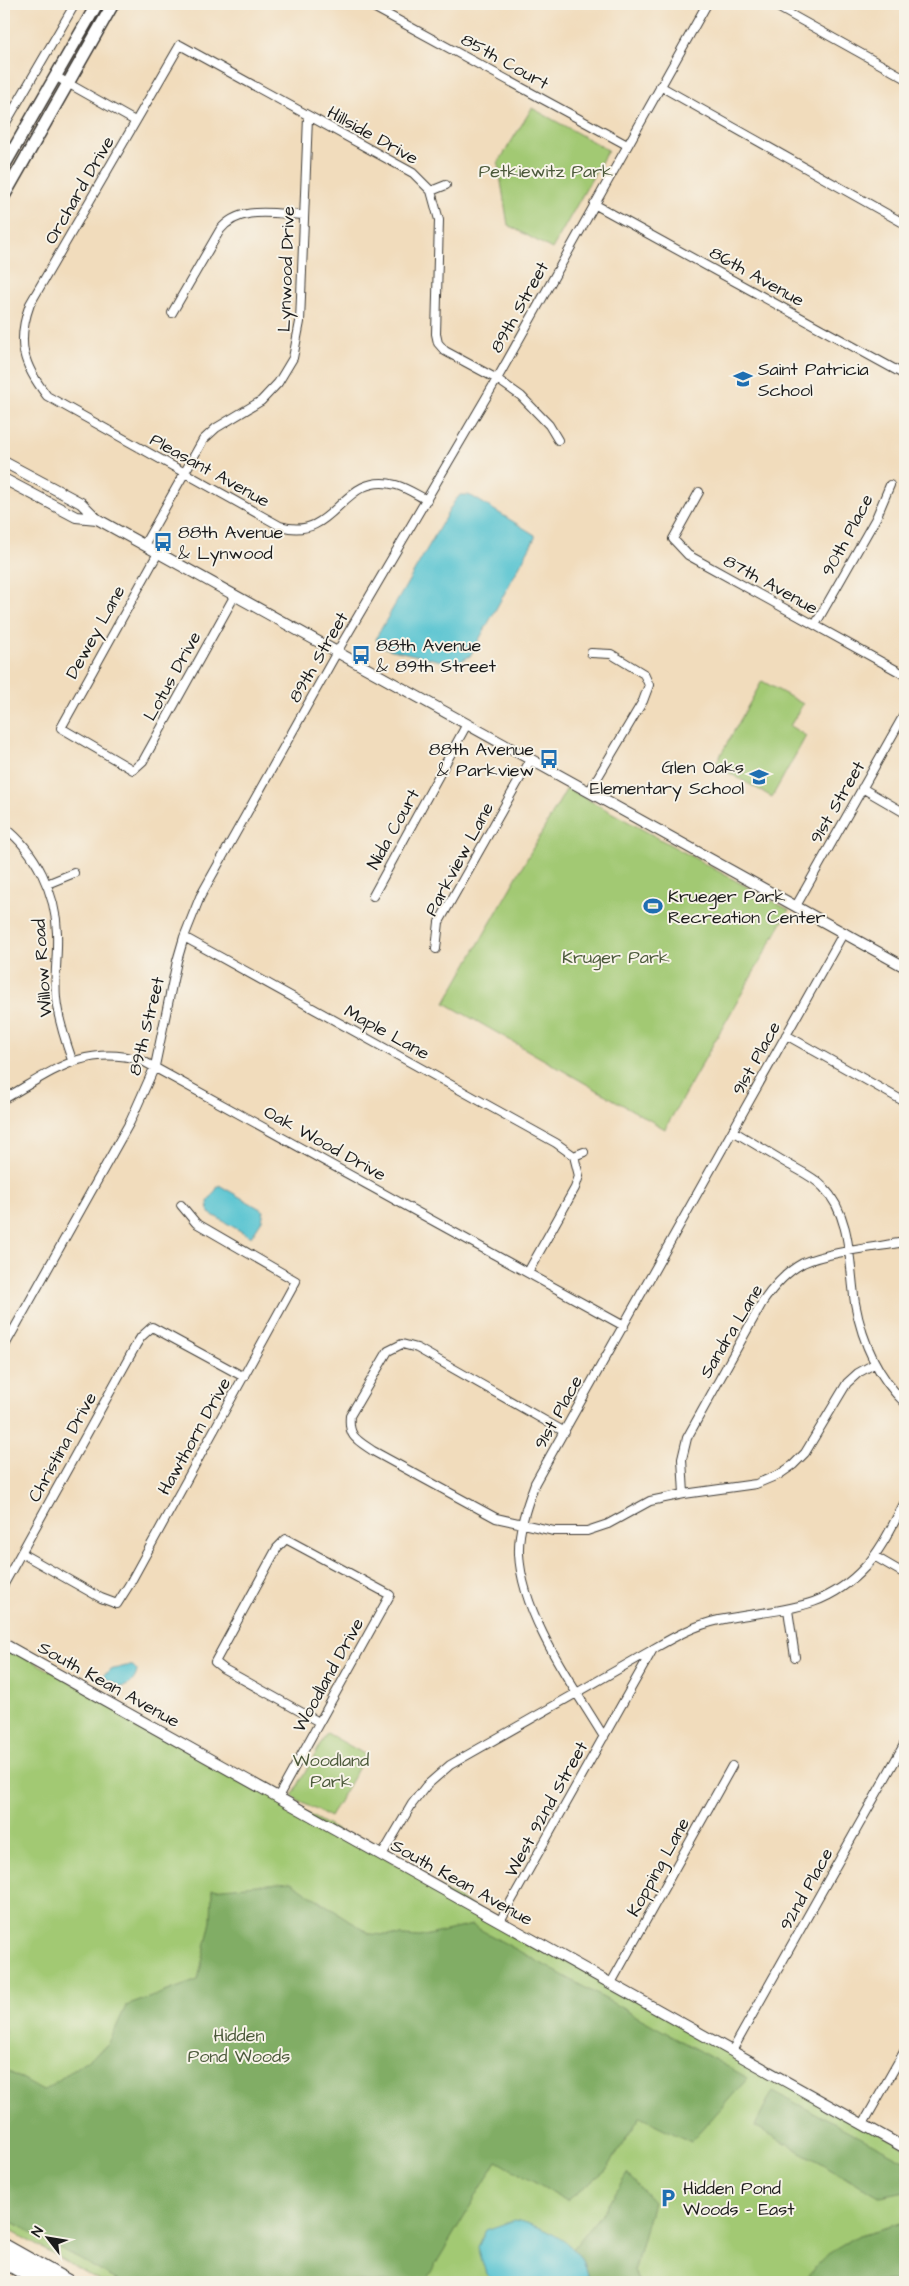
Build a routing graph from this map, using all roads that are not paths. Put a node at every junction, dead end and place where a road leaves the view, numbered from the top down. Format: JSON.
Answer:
{"nodes":[{"id":1,"x":75,"y":4,"type":"edge"},
{"id":2,"x":97,"y":4,"type":"edge"},
{"id":3,"x":114,"y":4,"type":"edge"},
{"id":4,"x":368,"y":4,"type":"edge"},
{"id":5,"x":707,"y":4,"type":"edge"},
{"id":6,"x":772,"y":4,"type":"edge"},
{"id":7,"x":180,"y":45,"type":"joint"},
{"id":8,"x":55,"y":76,"type":"junction"},
{"id":9,"x":905,"y":78,"type":"edge"},
{"id":10,"x":68,"y":83,"type":"junction"},
{"id":11,"x":660,"y":86,"type":"junction"},
{"id":12,"x":308,"y":117,"type":"junction"},
{"id":13,"x":135,"y":121,"type":"junction"},
{"id":14,"x":4,"y":126,"type":"edge"},
{"id":15,"x":627,"y":145,"type":"junction"},
{"id":16,"x":4,"y":166,"type":"edge"},
{"id":17,"x":446,"y":185,"type":"dead end"},
{"id":18,"x":431,"y":191,"type":"junction"},
{"id":19,"x":4,"y":196,"type":"edge"},
{"id":20,"x":594,"y":204,"type":"junction"},
{"id":21,"x":303,"y":215,"type":"junction"},
{"id":22,"x":905,"y":224,"type":"edge"},
{"id":23,"x":172,"y":313,"type":"dead end"},
{"id":24,"x":24,"y":357,"type":"joint"},
{"id":25,"x":905,"y":375,"type":"edge"},
{"id":26,"x":497,"y":379,"type":"junction"},
{"id":27,"x":558,"y":440,"type":"dead end"},
{"id":28,"x":4,"y":462,"type":"edge"},
{"id":29,"x":184,"y":473,"type":"junction"},
{"id":30,"x":4,"y":478,"type":"edge"},
{"id":31,"x":890,"y":485,"type":"dead end"},
{"id":32,"x":699,"y":492,"type":"dead end"},
{"id":33,"x":427,"y":500,"type":"junction"},
{"id":34,"x":96,"y":519,"type":"junction"},
{"id":35,"x":144,"y":545,"type":"junction"},
{"id":36,"x":158,"y":553,"type":"junction"},
{"id":37,"x":235,"y":596,"type":"junction"},
{"id":38,"x":815,"y":625,"type":"junction"},
{"id":39,"x":337,"y":652,"type":"junction"},
{"id":40,"x":591,"y":653,"type":"dead end"},
{"id":41,"x":905,"y":675,"type":"edge"},
{"id":42,"x":905,"y":713,"type":"edge"},
{"id":43,"x":467,"y":724,"type":"junction"},
{"id":44,"x":531,"y":759,"type":"junction"},
{"id":45,"x":134,"y":770,"type":"joint"},
{"id":46,"x":862,"y":788,"type":"junction"},
{"id":47,"x":589,"y":792,"type":"junction"},
{"id":48,"x":905,"y":813,"type":"edge"},
{"id":49,"x":4,"y":827,"type":"edge"},
{"id":50,"x":74,"y":873,"type":"dead end"},
{"id":51,"x":47,"y":884,"type":"junction"},
{"id":52,"x":373,"y":896,"type":"dead end"},
{"id":53,"x":796,"y":906,"type":"junction"},
{"id":54,"x":844,"y":932,"type":"junction"},
{"id":55,"x":184,"y":937,"type":"junction"},
{"id":56,"x":436,"y":949,"type":"dead end"},
{"id":57,"x":905,"y":967,"type":"edge"},
{"id":58,"x":786,"y":1035,"type":"junction"},
{"id":59,"x":72,"y":1060,"type":"junction"},
{"id":60,"x":155,"y":1066,"type":"junction"},
{"id":61,"x":4,"y":1099,"type":"edge"},
{"id":62,"x":905,"y":1102,"type":"edge"},
{"id":63,"x":733,"y":1131,"type":"junction"},
{"id":64,"x":584,"y":1152,"type":"dead end"},
{"id":65,"x":574,"y":1156,"type":"junction"},
{"id":66,"x":181,"y":1206,"type":"dead end"},
{"id":67,"x":905,"y":1242,"type":"edge"},
{"id":68,"x":848,"y":1252,"type":"junction"},
{"id":69,"x":528,"y":1272,"type":"junction"},
{"id":70,"x":624,"y":1326,"type":"junction"},
{"id":71,"x":4,"y":1347,"type":"edge"},
{"id":72,"x":874,"y":1364,"type":"junction"},
{"id":73,"x":244,"y":1377,"type":"junction"},
{"id":74,"x":905,"y":1403,"type":"edge"},
{"id":75,"x":565,"y":1432,"type":"junction"},
{"id":76,"x":684,"y":1494,"type":"junction"},
{"id":77,"x":905,"y":1502,"type":"edge"},
{"id":78,"x":522,"y":1524,"type":"junction"},
{"id":79,"x":21,"y":1553,"type":"junction"},
{"id":80,"x":874,"y":1556,"type":"junction"},
{"id":81,"x":905,"y":1574,"type":"edge"},
{"id":82,"x":4,"y":1584,"type":"edge"},
{"id":83,"x":788,"y":1610,"type":"junction"},
{"id":84,"x":4,"y":1644,"type":"edge"},
{"id":85,"x":653,"y":1649,"type":"junction"},
{"id":86,"x":795,"y":1657,"type":"dead end"},
{"id":87,"x":577,"y":1692,"type":"junction"},
{"id":88,"x":319,"y":1722,"type":"junction"},
{"id":89,"x":604,"y":1737,"type":"junction"},
{"id":90,"x":905,"y":1743,"type":"edge"},
{"id":91,"x":732,"y":1766,"type":"dead end"},
{"id":92,"x":278,"y":1797,"type":"junction"},
{"id":93,"x":382,"y":1855,"type":"junction"},
{"id":94,"x":500,"y":1922,"type":"junction"},
{"id":95,"x":611,"y":1983,"type":"junction"},
{"id":96,"x":905,"y":2050,"type":"edge"},
{"id":97,"x":732,"y":2051,"type":"junction"},
{"id":98,"x":863,"y":2124,"type":"junction"},
{"id":99,"x":905,"y":2148,"type":"edge"},
{"id":100,"x":4,"y":2246,"type":"edge"},
{"id":101,"x":4,"y":2261,"type":"edge"},
{"id":102,"x":41,"y":2282,"type":"edge"},
{"id":103,"x":68,"y":2282,"type":"edge"}],
"edges":[{"from":1,"to":14,"type":"street"},
{"from":2,"to":8,"type":"main road"},
{"from":3,"to":10,"type":"main road"},
{"from":4,"to":15,"type":"street","name":"85th Court"},
{"from":5,"to":11,"type":"street","name":"89th Street"},
{"from":6,"to":9,"type":"street"},
{"from":7,"to":12,"type":"street","name":"Hillside Drive"},
{"from":7,"to":13,"type":"street","name":"Orchard Drive"},
{"from":8,"to":10,"type":"street"},
{"from":8,"to":16,"type":"main road"},
{"from":10,"to":13,"type":"street"},
{"from":10,"to":19,"type":"main road"},
{"from":11,"to":15,"type":"street","name":"89th Street"},
{"from":11,"to":22,"type":"street"},
{"from":12,"to":18,"type":"street","name":"Hillside Drive"},
{"from":12,"to":21,"type":"street","name":"Lynwood Drive"},
{"from":13,"to":24,"type":"street","name":"Orchard Drive"},
{"from":15,"to":20,"type":"street","name":"89th Street"},
{"from":17,"to":18,"type":"street"},
{"from":18,"to":26,"type":"street","name":"Hillside Drive"},
{"from":20,"to":25,"type":"street","name":"86th Avenue"},
{"from":20,"to":26,"type":"street","name":"89th Street"},
{"from":21,"to":23,"type":"street"},
{"from":21,"to":29,"type":"street","name":"Lynwood Drive"},
{"from":24,"to":29,"type":"street","name":"Pleasant Avenue"},
{"from":26,"to":27,"type":"street"},
{"from":26,"to":33,"type":"street","name":"89th Street"},
{"from":28,"to":34,"type":"street"},
{"from":29,"to":33,"type":"street","name":"Pleasant Avenue"},
{"from":29,"to":35,"type":"street","name":"Lynwood Drive"},
{"from":30,"to":34,"type":"street"},
{"from":31,"to":38,"type":"street","name":"90th Place"},
{"from":32,"to":38,"type":"street","name":"87th Avenue"},
{"from":33,"to":39,"type":"street","name":"89th Street"},
{"from":34,"to":35,"type":"street"},
{"from":35,"to":36,"type":"street"},
{"from":36,"to":37,"type":"street"},
{"from":36,"to":45,"type":"street","name":"Dewey Lane"},
{"from":37,"to":39,"type":"street"},
{"from":37,"to":45,"type":"street","name":"Lotus Drive"},
{"from":38,"to":41,"type":"street","name":"87th Avenue"},
{"from":39,"to":43,"type":"street"},
{"from":39,"to":55,"type":"street","name":"89th Street"},
{"from":40,"to":47,"type":"street"},
{"from":42,"to":46,"type":"street","name":"91st Street"},
{"from":43,"to":44,"type":"street"},
{"from":43,"to":52,"type":"street","name":"Nida Court"},
{"from":44,"to":47,"type":"street"},
{"from":44,"to":56,"type":"street","name":"Parkview Lane"},
{"from":46,"to":48,"type":"street"},
{"from":46,"to":53,"type":"street","name":"91st Street"},
{"from":47,"to":53,"type":"street"},
{"from":49,"to":51,"type":"street","name":"Willow Road"},
{"from":50,"to":51,"type":"street"},
{"from":51,"to":59,"type":"street","name":"Willow Road"},
{"from":53,"to":54,"type":"street"},
{"from":54,"to":57,"type":"street"},
{"from":54,"to":58,"type":"street","name":"91st Place"},
{"from":55,"to":60,"type":"street","name":"89th Street"},
{"from":55,"to":65,"type":"street","name":"Maple Lane"},
{"from":58,"to":62,"type":"street"},
{"from":58,"to":63,"type":"street","name":"91st Place"},
{"from":59,"to":60,"type":"street","name":"Oak Wood Drive"},
{"from":59,"to":61,"type":"street","name":"Oak Wood Drive"},
{"from":60,"to":69,"type":"street","name":"Oak Wood Drive"},
{"from":60,"to":71,"type":"street","name":"89th Street"},
{"from":63,"to":68,"type":"street"},
{"from":63,"to":70,"type":"street","name":"91st Place"},
{"from":64,"to":65,"type":"street"},
{"from":65,"to":69,"type":"street"},
{"from":66,"to":73,"type":"street","name":"Hawthorn Drive"},
{"from":67,"to":68,"type":"street","name":"Sandra Lane"},
{"from":68,"to":72,"type":"street"},
{"from":68,"to":76,"type":"street","name":"Sandra Lane"},
{"from":69,"to":70,"type":"street","name":"Oak Wood Drive"},
{"from":70,"to":75,"type":"street","name":"91st Place"},
{"from":72,"to":74,"type":"street"},
{"from":72,"to":76,"type":"street"},
{"from":73,"to":79,"type":"street","name":"Christina Drive"},
{"from":73,"to":79,"type":"street","name":"Hawthorn Drive"},
{"from":75,"to":78,"type":"street","name":"91st Place"},
{"from":75,"to":78,"type":"street"},
{"from":76,"to":78,"type":"street"},
{"from":77,"to":80,"type":"street"},
{"from":78,"to":87,"type":"street","name":"91st Place"},
{"from":79,"to":82,"type":"street","name":"Christina Drive"},
{"from":80,"to":81,"type":"street"},
{"from":80,"to":83,"type":"street"},
{"from":83,"to":85,"type":"street"},
{"from":83,"to":86,"type":"street"},
{"from":84,"to":92,"type":"street","name":"South Kean Avenue"},
{"from":85,"to":87,"type":"street"},
{"from":85,"to":89,"type":"street","name":"West 92nd Street"},
{"from":87,"to":89,"type":"street","name":"West 92nd Street"},
{"from":87,"to":93,"type":"street"},
{"from":88,"to":88,"type":"street","name":"Woodland Drive"},
{"from":88,"to":92,"type":"street","name":"Woodland Drive"},
{"from":89,"to":94,"type":"street","name":"West 92nd Street"},
{"from":90,"to":97,"type":"street","name":"92nd Place"},
{"from":91,"to":95,"type":"street","name":"Kopping Lane"},
{"from":92,"to":93,"type":"street","name":"South Kean Avenue"},
{"from":93,"to":94,"type":"street","name":"South Kean Avenue"},
{"from":94,"to":95,"type":"street","name":"South Kean Avenue"},
{"from":95,"to":97,"type":"street","name":"South Kean Avenue"},
{"from":96,"to":98,"type":"street"},
{"from":97,"to":98,"type":"street","name":"South Kean Avenue"},
{"from":98,"to":99,"type":"street","name":"South Kean Avenue"},
{"from":100,"to":103,"type":"highway"},
{"from":101,"to":102,"type":"highway"}]}
